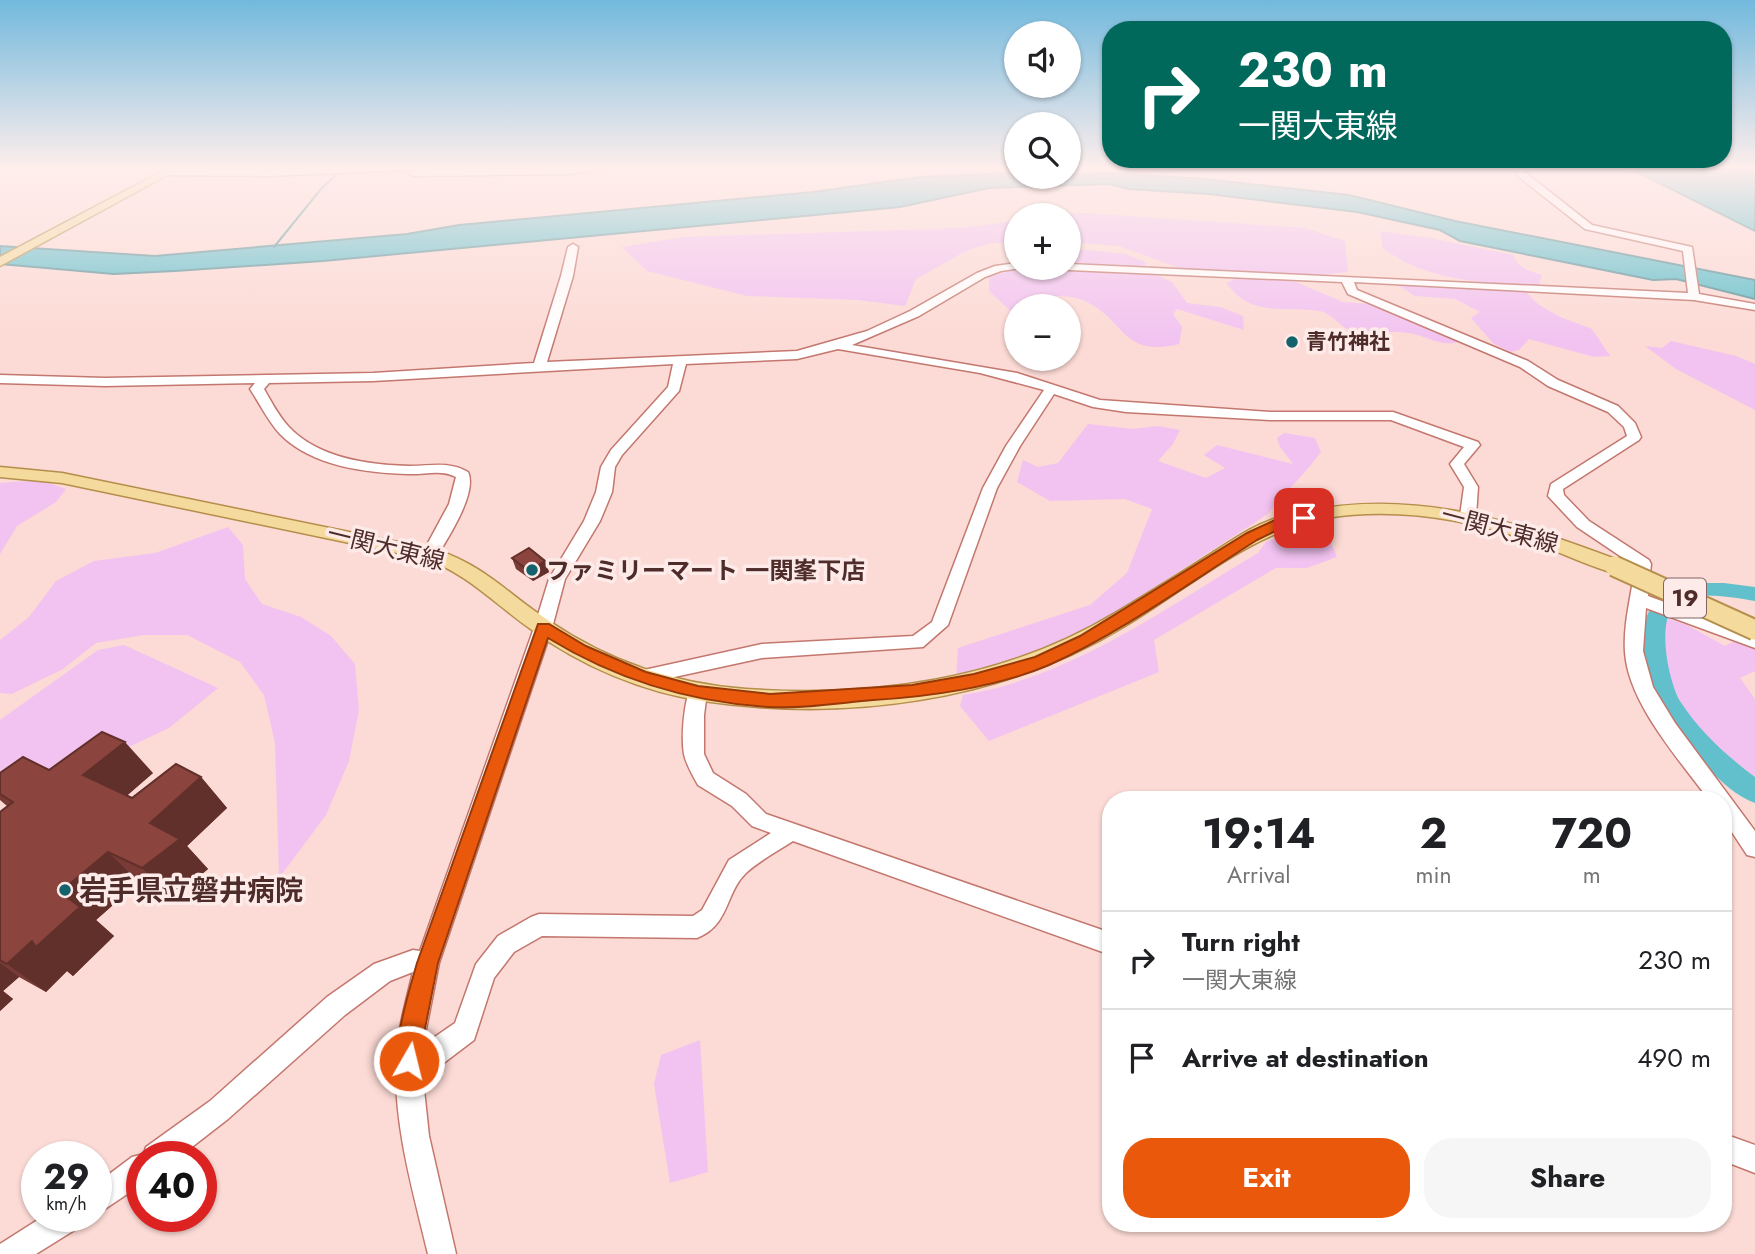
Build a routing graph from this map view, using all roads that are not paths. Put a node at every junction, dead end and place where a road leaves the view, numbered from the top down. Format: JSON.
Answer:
{"nodes":[{"id":1,"x":59,"y":225,"type":"edge"},
{"id":2,"x":67,"y":225,"type":"edge"},
{"id":3,"x":1586,"y":225,"type":"edge"},
{"id":4,"x":573,"y":247,"type":"dead end"},
{"id":5,"x":0,"y":255,"type":"edge"},
{"id":6,"x":0,"y":262,"type":"edge"},
{"id":7,"x":1004,"y":267,"type":"edge"},
{"id":8,"x":1081,"y":268,"type":"edge"},
{"id":9,"x":1347,"y":279,"type":"junction"},
{"id":10,"x":1694,"y":295,"type":"junction"},
{"id":11,"x":1755,"y":307,"type":"edge"},
{"id":12,"x":838,"y":346,"type":"junction"},
{"id":13,"x":680,"y":362,"type":"junction"},
{"id":14,"x":538,"y":367,"type":"junction"},
{"id":15,"x":0,"y":379,"type":"edge"},
{"id":16,"x":264,"y":380,"type":"junction"},
{"id":17,"x":1051,"y":390,"type":"junction"},
{"id":18,"x":0,"y":472,"type":"edge"},
{"id":19,"x":1468,"y":516,"type":"junction"},
{"id":20,"x":430,"y":554,"type":"junction"},
{"id":21,"x":1643,"y":600,"type":"junction"},
{"id":22,"x":543,"y":628,"type":"junction"},
{"id":23,"x":1755,"y":630,"type":"edge"},
{"id":24,"x":1755,"y":642,"type":"edge"},
{"id":25,"x":642,"y":677,"type":"junction"},
{"id":26,"x":698,"y":692,"type":"junction"},
{"id":27,"x":1714,"y":791,"type":"edge"},
{"id":28,"x":1732,"y":816,"type":"edge"},
{"id":29,"x":791,"y":831,"type":"junction"},
{"id":30,"x":1755,"y":848,"type":"edge"},
{"id":31,"x":1102,"y":941,"type":"edge"},
{"id":32,"x":427,"y":963,"type":"junction"},
{"id":33,"x":409,"y":1061,"type":"junction"},
{"id":34,"x":177,"y":1141,"type":"edge"},
{"id":35,"x":1732,"y":1152,"type":"edge"},
{"id":36,"x":1755,"y":1159,"type":"edge"},
{"id":37,"x":45,"y":1232,"type":"edge"},
{"id":38,"x":10,"y":1254,"type":"edge"},
{"id":39,"x":442,"y":1254,"type":"edge"}],
"edges":[{"from":1,"to":5,"type":"main road"},
{"from":2,"to":6,"type":"main road"},
{"from":3,"to":10,"type":"street"},
{"from":4,"to":14,"type":"street"},
{"from":7,"to":12,"type":"street"},
{"from":8,"to":9,"type":"street"},
{"from":9,"to":10,"type":"street"},
{"from":9,"to":21,"type":"street"},
{"from":10,"to":11,"type":"street"},
{"from":12,"to":13,"type":"street"},
{"from":12,"to":17,"type":"street"},
{"from":13,"to":14,"type":"street"},
{"from":13,"to":22,"type":"street"},
{"from":14,"to":16,"type":"street"},
{"from":15,"to":16,"type":"street"},
{"from":16,"to":20,"type":"street"},
{"from":17,"to":19,"type":"street"},
{"from":17,"to":25,"type":"street"},
{"from":18,"to":20,"type":"main road","name":"一関大東線","number":"19"},
{"from":19,"to":23,"type":"main road","name":"一関大東線","number":"19","bridge":true},
{"from":19,"to":26,"type":"main road","name":"一関大東線","number":"19"},
{"from":20,"to":22,"type":"main road","name":"一関大東線","number":"19"},
{"from":21,"to":24,"type":"street"},
{"from":21,"to":27,"type":"street"},
{"from":22,"to":25,"type":"main road","name":"一関大東線","number":"19"},
{"from":22,"to":32,"type":"street"},
{"from":25,"to":26,"type":"main road","name":"一関大東線","number":"19"},
{"from":26,"to":29,"type":"street"},
{"from":28,"to":30,"type":"street"},
{"from":29,"to":31,"type":"street"},
{"from":29,"to":33,"type":"street"},
{"from":32,"to":33,"type":"street"},
{"from":32,"to":34,"type":"street"},
{"from":33,"to":39,"type":"street"},
{"from":35,"to":36,"type":"street"},
{"from":37,"to":38,"type":"street"}]}
